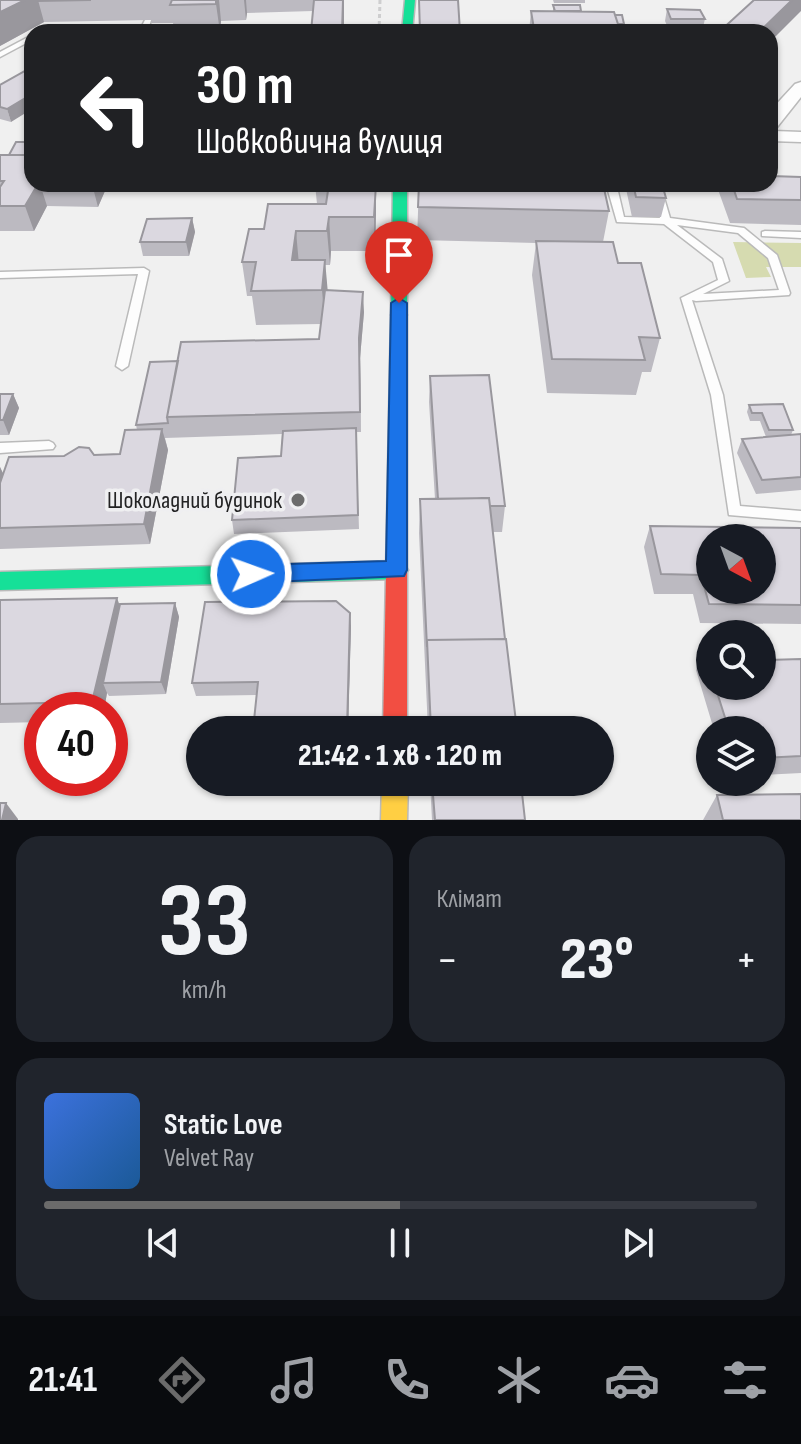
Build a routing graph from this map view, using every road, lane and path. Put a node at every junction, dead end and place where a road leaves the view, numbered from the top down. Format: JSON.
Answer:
{"nodes":[{"id":1,"x":380,"y":0,"type":"edge"},
{"id":2,"x":410,"y":0,"type":"edge"},
{"id":3,"x":148,"y":20,"type":"dead end"},
{"id":4,"x":146,"y":24,"type":"edge"},
{"id":5,"x":379,"y":24,"type":"edge"},
{"id":6,"x":408,"y":24,"type":"edge"},
{"id":7,"x":24,"y":42,"type":"edge"},
{"id":8,"x":0,"y":55,"type":"edge"},
{"id":9,"x":801,"y":87,"type":"edge"},
{"id":10,"x":778,"y":112,"type":"edge"},
{"id":11,"x":778,"y":136,"type":"edge"},
{"id":12,"x":801,"y":137,"type":"edge"},
{"id":13,"x":400,"y":192,"type":"edge"},
{"id":14,"x":613,"y":192,"type":"edge"},
{"id":15,"x":657,"y":192,"type":"edge"},
{"id":16,"x":666,"y":221,"type":"junction"},
{"id":17,"x":765,"y":234,"type":"dead end"},
{"id":18,"x":801,"y":235,"type":"edge"},
{"id":19,"x":0,"y":275,"type":"edge"},
{"id":20,"x":686,"y":298,"type":"junction"},
{"id":21,"x":122,"y":366,"type":"dead end"},
{"id":22,"x":49,"y":446,"type":"dead end"},
{"id":23,"x":0,"y":448,"type":"edge"},
{"id":24,"x":801,"y":516,"type":"edge"},
{"id":25,"x":397,"y":570,"type":"junction"},
{"id":26,"x":352,"y":571,"type":"joint"},
{"id":27,"x":192,"y":576,"type":"joint"},
{"id":28,"x":0,"y":581,"type":"edge"},
{"id":29,"x":395,"y":716,"type":"edge"},
{"id":30,"x":395,"y":796,"type":"edge"},
{"id":31,"x":394,"y":820,"type":"edge"}],
"edges":[{"from":1,"to":5,"type":"path"},
{"from":2,"to":6,"type":"street"},
{"from":3,"to":4,"type":"lane"},
{"from":7,"to":8,"type":"lane"},
{"from":9,"to":10,"type":"street"},
{"from":11,"to":12,"type":"street"},
{"from":13,"to":25,"type":"street"},
{"from":14,"to":16,"type":"lane"},
{"from":15,"to":16,"type":"lane"},
{"from":16,"to":20,"type":"lane"},
{"from":16,"to":20,"type":"lane"},
{"from":17,"to":18,"type":"lane"},
{"from":19,"to":21,"type":"lane"},
{"from":20,"to":24,"type":"lane"},
{"from":22,"to":23,"type":"lane"},
{"from":25,"to":26,"type":"street"},
{"from":25,"to":29,"type":"street"},
{"from":26,"to":27,"type":"street"},
{"from":27,"to":28,"type":"street"},
{"from":30,"to":31,"type":"street"}]}
